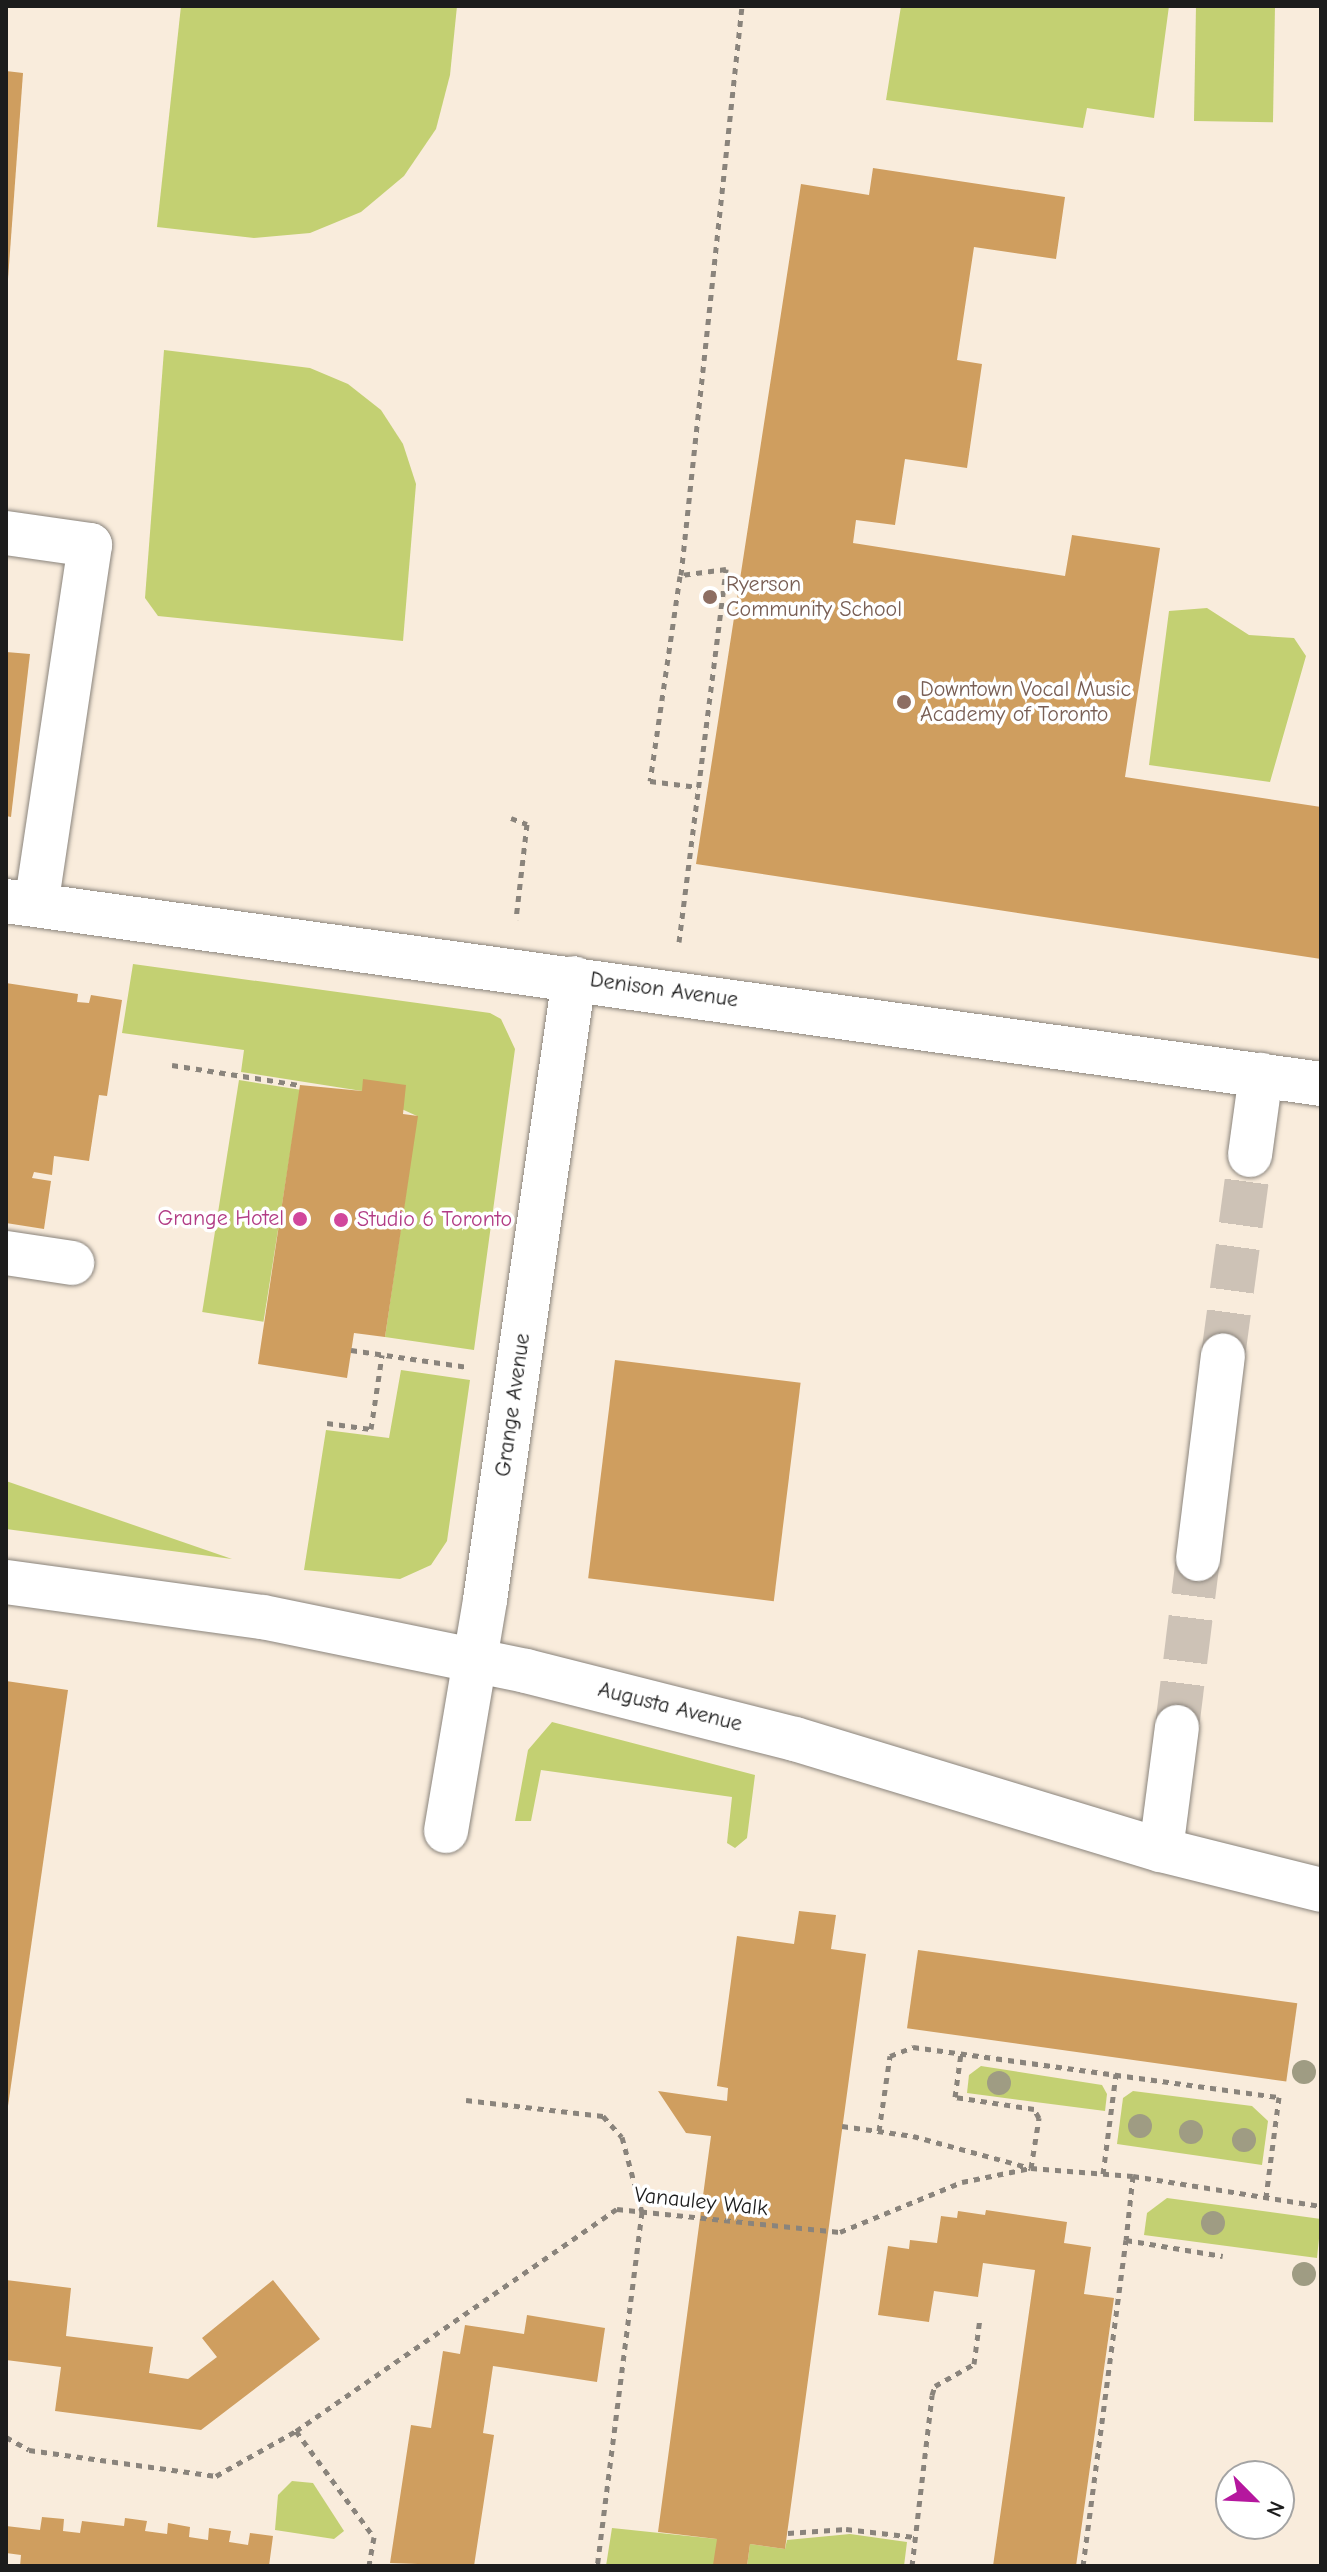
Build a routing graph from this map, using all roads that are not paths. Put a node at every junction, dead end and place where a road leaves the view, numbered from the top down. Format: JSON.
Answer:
{"nodes":[{"id":1,"x":6,"y":533,"type":"edge"},
{"id":2,"x":21,"y":903,"type":"edge"},
{"id":3,"x":574,"y":978,"type":"junction"},
{"id":4,"x":1261,"y":1075,"type":"junction"},
{"id":5,"x":1321,"y":1084,"type":"edge"},
{"id":6,"x":1250,"y":1155,"type":"tunnel mouth"},
{"id":7,"x":6,"y":1253,"type":"edge"},
{"id":8,"x":72,"y":1263,"type":"dead end"},
{"id":9,"x":1223,"y":1356,"type":"tunnel mouth"},
{"id":10,"x":1198,"y":1559,"type":"tunnel mouth"},
{"id":11,"x":6,"y":1582,"type":"edge"},
{"id":12,"x":476,"y":1660,"type":"junction"},
{"id":13,"x":1177,"y":1727,"type":"tunnel mouth"},
{"id":14,"x":446,"y":1831,"type":"dead end"},
{"id":15,"x":1161,"y":1850,"type":"junction"},
{"id":16,"x":1321,"y":1890,"type":"edge"}],
"edges":[{"from":1,"to":2,"type":"street"},
{"from":2,"to":3,"type":"street","name":"Denison Avenue"},
{"from":3,"to":4,"type":"street","name":"Denison Avenue"},
{"from":3,"to":12,"type":"street","name":"Grange Avenue"},
{"from":4,"to":5,"type":"street","name":"Denison Avenue"},
{"from":4,"to":6,"type":"street"},
{"from":7,"to":8,"type":"street"},
{"from":9,"to":10,"type":"street"},
{"from":11,"to":12,"type":"street","name":"Augusta Avenue"},
{"from":12,"to":14,"type":"street","name":"Grange Avenue"},
{"from":12,"to":15,"type":"street","name":"Augusta Avenue"},
{"from":13,"to":15,"type":"street"},
{"from":15,"to":16,"type":"street","name":"Augusta Avenue"}]}
